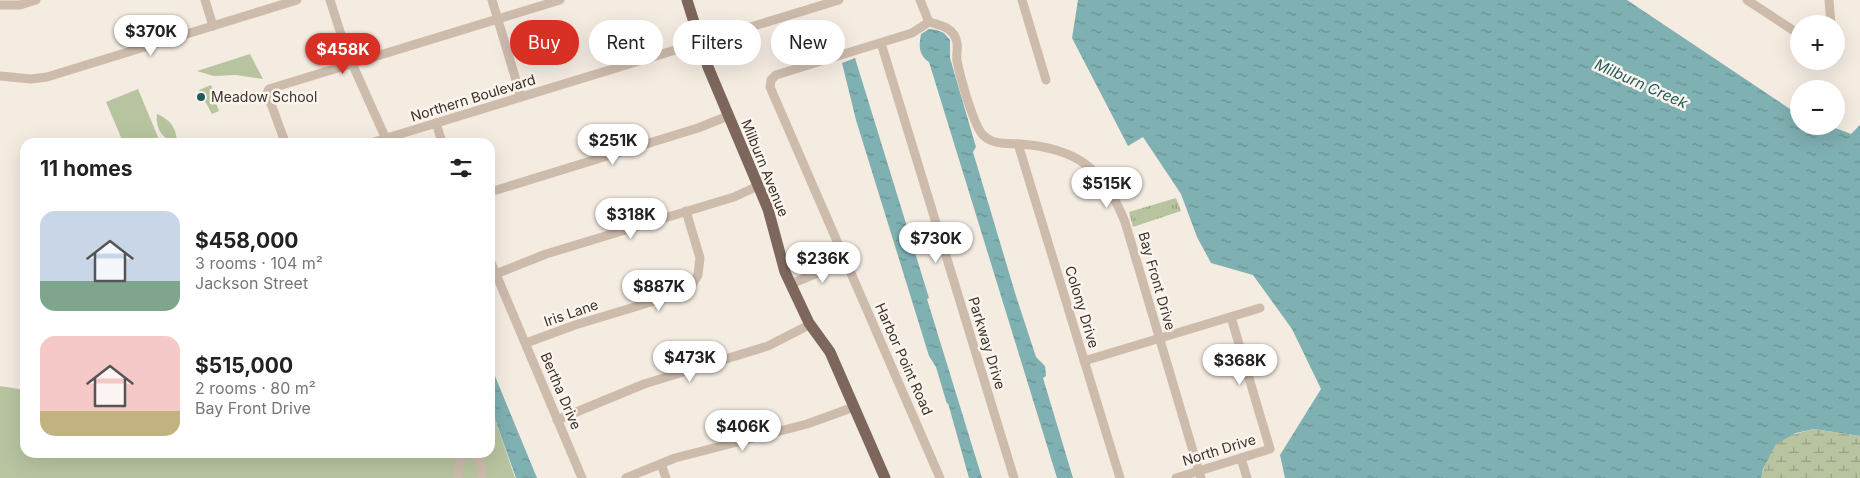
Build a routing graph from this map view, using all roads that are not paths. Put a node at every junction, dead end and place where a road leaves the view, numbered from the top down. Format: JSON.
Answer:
{"nodes":[{"id":1,"x":36,"y":0,"type":"edge"},
{"id":2,"x":205,"y":0,"type":"edge"},
{"id":3,"x":298,"y":0,"type":"edge"},
{"id":4,"x":330,"y":0,"type":"edge"},
{"id":5,"x":492,"y":0,"type":"edge"},
{"id":6,"x":560,"y":0,"type":"edge"},
{"id":7,"x":687,"y":0,"type":"edge"},
{"id":8,"x":838,"y":0,"type":"edge"},
{"id":9,"x":920,"y":0,"type":"edge"},
{"id":10,"x":1022,"y":0,"type":"edge"},
{"id":11,"x":1829,"y":0,"type":"edge"},
{"id":12,"x":1750,"y":1,"type":"edge"},
{"id":13,"x":1,"y":6,"type":"edge"},
{"id":14,"x":1830,"y":15,"type":"edge"},
{"id":15,"x":498,"y":19,"type":"junction"},
{"id":16,"x":693,"y":20,"type":"edge"},
{"id":17,"x":928,"y":22,"type":"junction"},
{"id":18,"x":761,"y":23,"type":"edge"},
{"id":19,"x":213,"y":26,"type":"junction"},
{"id":20,"x":1790,"y":28,"type":"edge"},
{"id":21,"x":881,"y":43,"type":"junction"},
{"id":22,"x":673,"y":50,"type":"edge"},
{"id":23,"x":352,"y":64,"type":"junction"},
{"id":24,"x":707,"y":65,"type":"edge"},
{"id":25,"x":0,"y":76,"type":"edge"},
{"id":26,"x":1046,"y":80,"type":"dead end"},
{"id":27,"x":522,"y":97,"type":"junction"},
{"id":28,"x":728,"y":116,"type":"junction"},
{"id":29,"x":436,"y":124,"type":"junction"},
{"id":30,"x":283,"y":138,"type":"edge"},
{"id":31,"x":386,"y":138,"type":"edge"},
{"id":32,"x":389,"y":138,"type":"edge"},
{"id":33,"x":441,"y":138,"type":"edge"},
{"id":34,"x":1018,"y":144,"type":"junction"},
{"id":35,"x":758,"y":186,"type":"junction"},
{"id":36,"x":495,"y":190,"type":"edge"},
{"id":37,"x":686,"y":211,"type":"junction"},
{"id":38,"x":846,"y":262,"type":"junction"},
{"id":39,"x":496,"y":274,"type":"joint"},
{"id":40,"x":790,"y":284,"type":"junction"},
{"id":41,"x":1260,"y":308,"type":"dead end"},
{"id":42,"x":1231,"y":317,"type":"junction"},
{"id":43,"x":811,"y":324,"type":"junction"},
{"id":44,"x":1159,"y":339,"type":"junction"},
{"id":45,"x":526,"y":343,"type":"junction"},
{"id":46,"x":1084,"y":361,"type":"junction"},
{"id":47,"x":854,"y":406,"type":"junction"},
{"id":48,"x":557,"y":420,"type":"junction"},
{"id":49,"x":462,"y":458,"type":"edge"},
{"id":50,"x":476,"y":458,"type":"edge"},
{"id":51,"x":1241,"y":458,"type":"junction"},
{"id":52,"x":661,"y":464,"type":"junction"},
{"id":53,"x":1200,"y":474,"type":"edge"},
{"id":54,"x":461,"y":477,"type":"edge"},
{"id":55,"x":883,"y":477,"type":"edge"},
{"id":56,"x":482,"y":478,"type":"edge"},
{"id":57,"x":582,"y":478,"type":"edge"},
{"id":58,"x":626,"y":478,"type":"edge"},
{"id":59,"x":666,"y":478,"type":"edge"},
{"id":60,"x":940,"y":478,"type":"edge"},
{"id":61,"x":1014,"y":478,"type":"edge"},
{"id":62,"x":1120,"y":478,"type":"edge"},
{"id":63,"x":1176,"y":478,"type":"edge"},
{"id":64,"x":1247,"y":478,"type":"edge"}],
"edges":[{"from":1,"to":13,"type":"street"},
{"from":2,"to":19,"type":"street"},
{"from":3,"to":19,"type":"street"},
{"from":4,"to":23,"type":"street"},
{"from":5,"to":15,"type":"street"},
{"from":6,"to":15,"type":"street"},
{"from":7,"to":16,"type":"main road","name":"Milburn Avenue"},
{"from":8,"to":18,"type":"street","name":"Northern Boulevard"},
{"from":9,"to":17,"type":"street"},
{"from":10,"to":26,"type":"street"},
{"from":11,"to":14,"type":"street"},
{"from":12,"to":20,"type":"street"},
{"from":15,"to":23,"type":"street"},
{"from":15,"to":27,"type":"street"},
{"from":17,"to":21,"type":"street"},
{"from":17,"to":34,"type":"street","name":"Bay Front Drive"},
{"from":19,"to":25,"type":"street"},
{"from":21,"to":38,"type":"street","name":"Harbor Point Road"},
{"from":21,"to":61,"type":"street","name":"Parkway Drive"},
{"from":22,"to":27,"type":"street","name":"Northern Boulevard"},
{"from":23,"to":30,"type":"street"},
{"from":23,"to":31,"type":"street"},
{"from":24,"to":28,"type":"main road","name":"Milburn Avenue"},
{"from":27,"to":29,"type":"street","name":"Northern Boulevard"},
{"from":28,"to":35,"type":"main road","name":"Milburn Avenue"},
{"from":28,"to":36,"type":"street"},
{"from":29,"to":32,"type":"street","name":"Northern Boulevard"},
{"from":29,"to":33,"type":"street"},
{"from":34,"to":44,"type":"street","name":"Bay Front Drive"},
{"from":34,"to":46,"type":"street","name":"Colony Drive"},
{"from":35,"to":37,"type":"street"},
{"from":35,"to":40,"type":"main road","name":"Milburn Avenue"},
{"from":37,"to":39,"type":"street"},
{"from":37,"to":45,"type":"street","name":"Iris Lane"},
{"from":38,"to":40,"type":"street"},
{"from":38,"to":60,"type":"street","name":"Harbor Point Road"},
{"from":39,"to":45,"type":"street","name":"Bertha Drive"},
{"from":40,"to":43,"type":"main road","name":"Milburn Avenue"},
{"from":41,"to":42,"type":"street"},
{"from":42,"to":44,"type":"street"},
{"from":42,"to":51,"type":"street","name":"North Drive"},
{"from":43,"to":47,"type":"main road","name":"Milburn Avenue"},
{"from":43,"to":48,"type":"street"},
{"from":44,"to":46,"type":"street"},
{"from":44,"to":53,"type":"street","name":"Bay Front Drive"},
{"from":45,"to":48,"type":"street","name":"Bertha Drive"},
{"from":46,"to":62,"type":"street","name":"Colony Drive"},
{"from":47,"to":52,"type":"street"},
{"from":47,"to":55,"type":"main road","name":"Milburn Avenue"},
{"from":48,"to":57,"type":"street","name":"Bertha Drive"},
{"from":49,"to":54,"type":"street"},
{"from":50,"to":56,"type":"street"},
{"from":51,"to":53,"type":"street","name":"North Drive"},
{"from":51,"to":64,"type":"street"},
{"from":52,"to":58,"type":"street"},
{"from":52,"to":59,"type":"street"},
{"from":53,"to":63,"type":"street","name":"North Drive"}]}
